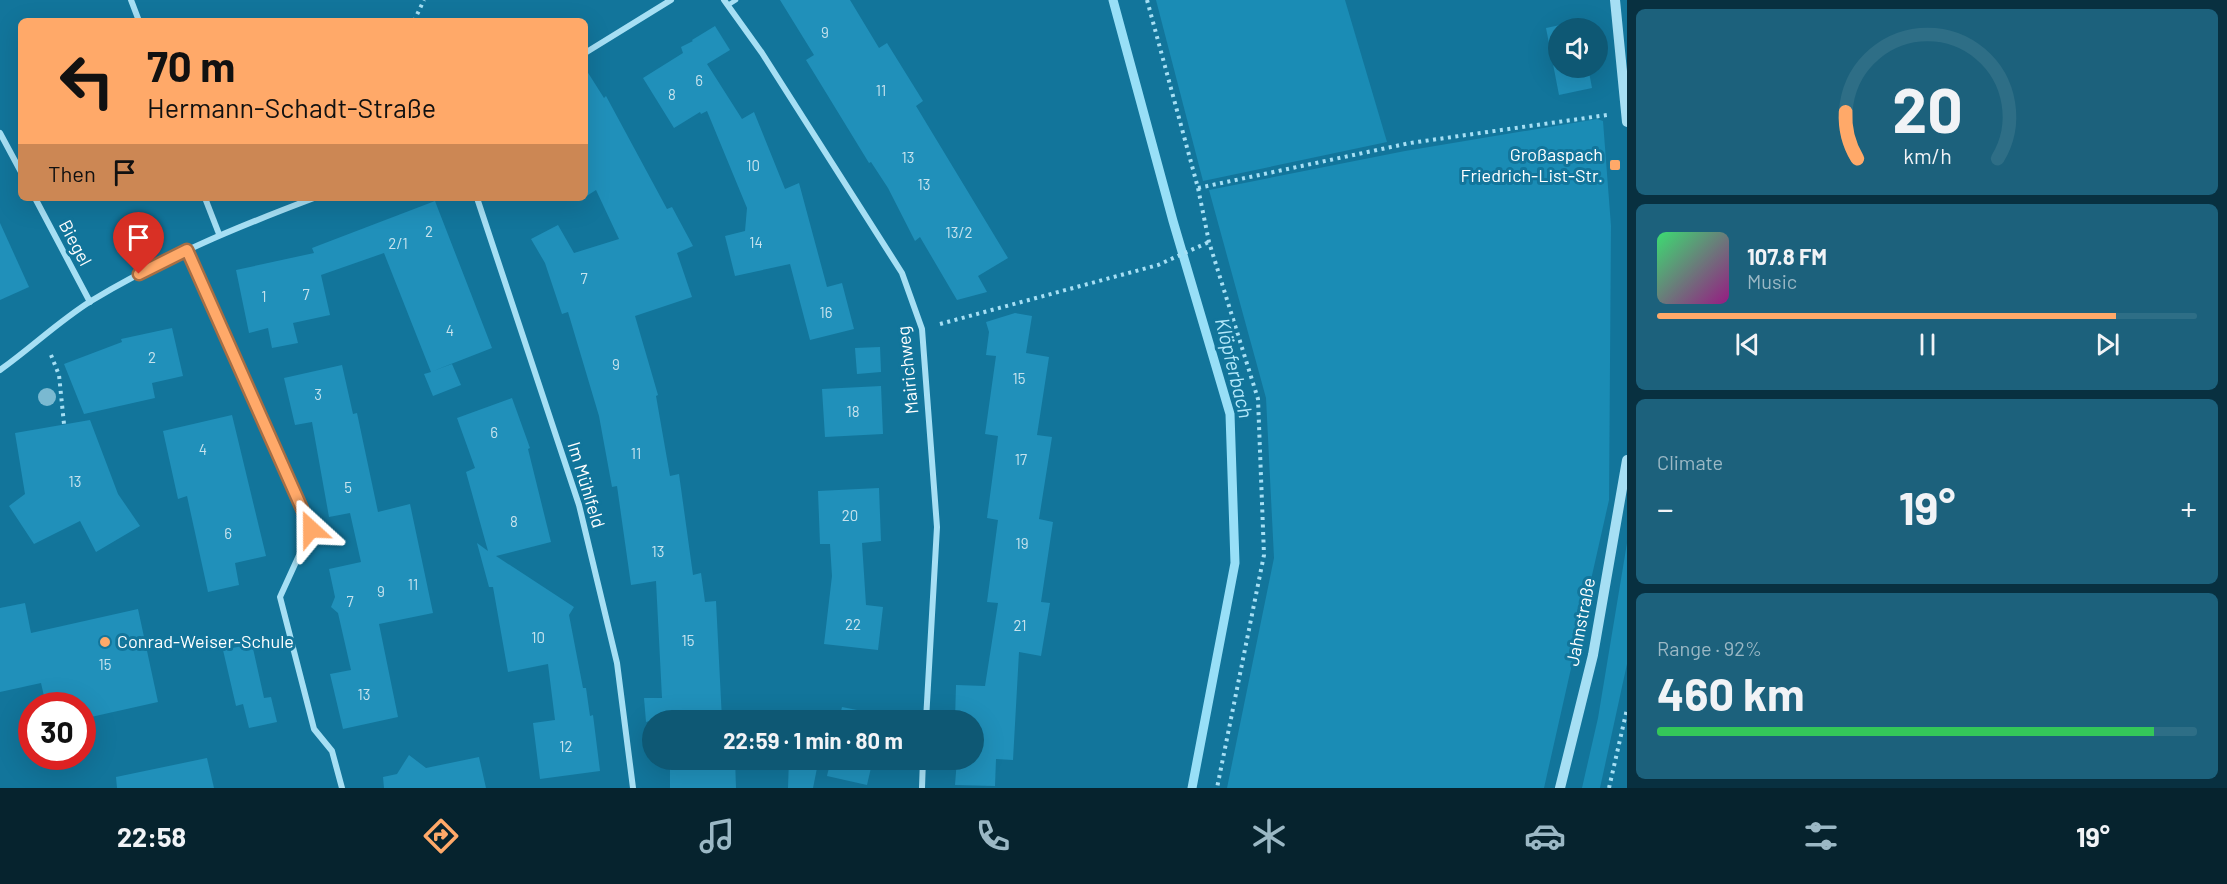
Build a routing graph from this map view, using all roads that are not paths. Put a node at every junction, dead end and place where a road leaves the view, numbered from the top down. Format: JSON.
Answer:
{"nodes":[{"id":1,"x":131,"y":0,"type":"edge"},
{"id":2,"x":671,"y":0,"type":"edge"},
{"id":3,"x":736,"y":0,"type":"edge"},
{"id":4,"x":1615,"y":0,"type":"edge"},
{"id":5,"x":726,"y":2,"type":"edge"},
{"id":6,"x":138,"y":18,"type":"edge"},
{"id":7,"x":588,"y":51,"type":"edge"},
{"id":8,"x":1626,"y":117,"type":"edge"},
{"id":9,"x":0,"y":133,"type":"edge"},
{"id":10,"x":18,"y":166,"type":"edge"},
{"id":11,"x":36,"y":201,"type":"edge"},
{"id":12,"x":207,"y":201,"type":"edge"},
{"id":13,"x":306,"y":201,"type":"edge"},
{"id":14,"x":478,"y":201,"type":"edge"},
{"id":15,"x":219,"y":234,"type":"junction"},
{"id":16,"x":187,"y":250,"type":"junction"},
{"id":17,"x":90,"y":302,"type":"junction"},
{"id":18,"x":0,"y":370,"type":"edge"},
{"id":19,"x":1627,"y":460,"type":"edge"},
{"id":20,"x":927,"y":710,"type":"edge"},
{"id":21,"x":922,"y":770,"type":"edge"},
{"id":22,"x":342,"y":788,"type":"edge"},
{"id":23,"x":633,"y":788,"type":"edge"},
{"id":24,"x":921,"y":788,"type":"edge"},
{"id":25,"x":1560,"y":788,"type":"edge"}],
"edges":[{"from":1,"to":6,"type":"street"},
{"from":2,"to":7,"type":"street"},
{"from":3,"to":5,"type":"lane"},
{"from":4,"to":8,"type":"street"},
{"from":5,"to":20,"type":"street","name":"Mairichweg"},
{"from":9,"to":10,"type":"street"},
{"from":11,"to":17,"type":"street","name":"Biegel"},
{"from":12,"to":15,"type":"street"},
{"from":13,"to":15,"type":"street"},
{"from":14,"to":23,"type":"street","name":"Im Mühlfeld"},
{"from":15,"to":16,"type":"street"},
{"from":16,"to":17,"type":"street"},
{"from":16,"to":22,"type":"street"},
{"from":17,"to":18,"type":"street"},
{"from":19,"to":25,"type":"street","name":"Jahnstraße"},
{"from":21,"to":24,"type":"street"}]}
